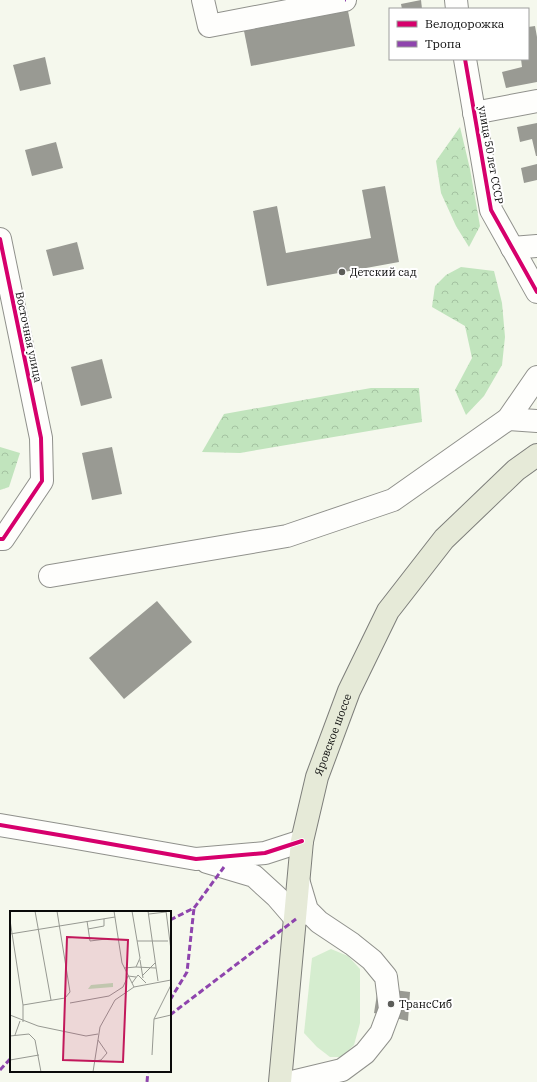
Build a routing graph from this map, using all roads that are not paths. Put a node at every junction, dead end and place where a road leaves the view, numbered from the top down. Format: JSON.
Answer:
{"nodes":[{"id":1,"x":203,"y":0,"type":"edge"},
{"id":2,"x":345,"y":0,"type":"edge"},
{"id":3,"x":465,"y":60,"type":"edge"},
{"id":4,"x":537,"y":101,"type":"edge"},
{"id":5,"x":474,"y":113,"type":"junction"},
{"id":6,"x":0,"y":239,"type":"edge"},
{"id":7,"x":537,"y":246,"type":"edge"},
{"id":8,"x":512,"y":248,"type":"junction"},
{"id":9,"x":537,"y":292,"type":"edge"},
{"id":10,"x":537,"y":377,"type":"edge"},
{"id":11,"x":508,"y":420,"type":"junction"},
{"id":12,"x":537,"y":421,"type":"edge"},
{"id":13,"x":537,"y":455,"type":"edge"},
{"id":14,"x":1,"y":539,"type":"edge"},
{"id":15,"x":50,"y":576,"type":"dead end"},
{"id":16,"x":0,"y":826,"type":"edge"},
{"id":17,"x":302,"y":841,"type":"junction"},
{"id":18,"x":196,"y":859,"type":"junction"},
{"id":19,"x":299,"y":883,"type":"junction"},
{"id":20,"x":296,"y":919,"type":"junction"},
{"id":21,"x":280,"y":1082,"type":"edge"},
{"id":22,"x":292,"y":1082,"type":"edge"}],
"edges":[{"from":1,"to":2,"type":"street"},
{"from":3,"to":5,"type":"street","name":"улица 50 лет СССР"},
{"from":4,"to":5,"type":"street"},
{"from":5,"to":8,"type":"street","name":"улица 50 лет СССР"},
{"from":6,"to":14,"type":"street","name":"Восточная улица"},
{"from":7,"to":8,"type":"street"},
{"from":8,"to":9,"type":"street","name":"улица 50 лет СССР"},
{"from":10,"to":11,"type":"street"},
{"from":11,"to":12,"type":"street"},
{"from":11,"to":15,"type":"street"},
{"from":13,"to":17,"type":"main road","name":"Яровское шоссе"},
{"from":16,"to":18,"type":"street"},
{"from":17,"to":18,"type":"street"},
{"from":17,"to":19,"type":"main road","name":"Яровское шоссе"},
{"from":18,"to":20,"type":"street"},
{"from":19,"to":20,"type":"main road","name":"Яровское шоссе"},
{"from":19,"to":22,"type":"street"},
{"from":20,"to":21,"type":"main road","name":"Яровское шоссе"}]}
